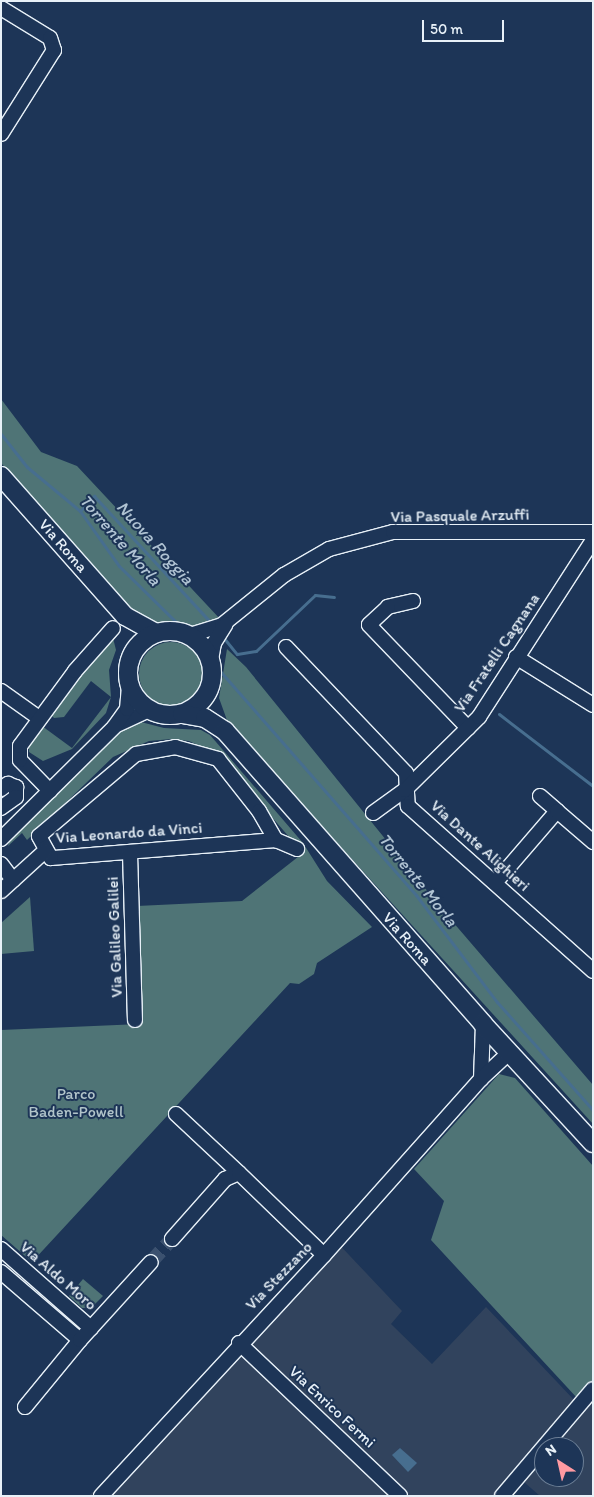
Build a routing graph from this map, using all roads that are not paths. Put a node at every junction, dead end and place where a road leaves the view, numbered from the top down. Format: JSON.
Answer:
{"nodes":[{"id":1,"x":1,"y":8,"type":"edge"},
{"id":2,"x":1,"y":134,"type":"edge"},
{"id":3,"x":1,"y":476,"type":"edge"},
{"id":4,"x":593,"y":532,"type":"edge"},
{"id":5,"x":593,"y":540,"type":"edge"},
{"id":6,"x":413,"y":601,"type":"dead end"},
{"id":7,"x":231,"y":618,"type":"junction"},
{"id":8,"x":119,"y":622,"type":"junction"},
{"id":9,"x":156,"y":633,"type":"junction"},
{"id":10,"x":190,"y":635,"type":"junction"},
{"id":11,"x":286,"y":647,"type":"dead end"},
{"id":12,"x":133,"y":653,"type":"junction"},
{"id":13,"x":516,"y":657,"type":"junction"},
{"id":14,"x":211,"y":660,"type":"junction"},
{"id":15,"x":129,"y":684,"type":"junction"},
{"id":16,"x":1,"y":691,"type":"edge"},
{"id":17,"x":207,"y":694,"type":"junction"},
{"id":18,"x":593,"y":706,"type":"edge"},
{"id":19,"x":149,"y":710,"type":"junction"},
{"id":20,"x":182,"y":714,"type":"junction"},
{"id":21,"x":39,"y":718,"type":"junction"},
{"id":22,"x":114,"y":727,"type":"junction"},
{"id":23,"x":468,"y":728,"type":"junction"},
{"id":24,"x":225,"y":731,"type":"junction"},
{"id":25,"x":1,"y":789,"type":"edge"},
{"id":26,"x":405,"y":790,"type":"junction"},
{"id":27,"x":50,"y":791,"type":"junction"},
{"id":28,"x":540,"y":796,"type":"dead end"},
{"id":29,"x":1,"y":808,"type":"edge"},
{"id":30,"x":557,"y":810,"type":"junction"},
{"id":31,"x":373,"y":813,"type":"dead end"},
{"id":32,"x":6,"y":834,"type":"edge"},
{"id":33,"x":276,"y":840,"type":"junction"},
{"id":34,"x":593,"y":842,"type":"edge"},
{"id":35,"x":297,"y":849,"type":"dead end"},
{"id":36,"x":45,"y":850,"type":"junction"},
{"id":37,"x":1,"y":852,"type":"edge"},
{"id":38,"x":130,"y":852,"type":"junction"},
{"id":39,"x":1,"y":864,"type":"edge"},
{"id":40,"x":6,"y":882,"type":"edge"},
{"id":41,"x":495,"y":883,"type":"junction"},
{"id":42,"x":593,"y":971,"type":"edge"},
{"id":43,"x":135,"y":1020,"type":"dead end"},
{"id":44,"x":483,"y":1024,"type":"junction"},
{"id":45,"x":510,"y":1052,"type":"junction"},
{"id":46,"x":480,"y":1078,"type":"junction"},
{"id":47,"x":176,"y":1114,"type":"dead end"},
{"id":48,"x":593,"y":1143,"type":"edge"},
{"id":49,"x":239,"y":1173,"type":"junction"},
{"id":50,"x":172,"y":1239,"type":"tunnel mouth"},
{"id":51,"x":1,"y":1249,"type":"edge"},
{"id":52,"x":324,"y":1255,"type":"junction"},
{"id":53,"x":151,"y":1262,"type":"tunnel mouth"},
{"id":54,"x":1,"y":1272,"type":"edge"},
{"id":55,"x":91,"y":1328,"type":"junction"},
{"id":56,"x":80,"y":1340,"type":"junction"},
{"id":57,"x":239,"y":1343,"type":"junction"},
{"id":58,"x":593,"y":1389,"type":"edge"},
{"id":59,"x":25,"y":1407,"type":"dead end"},
{"id":60,"x":508,"y":1494,"type":"edge"},
{"id":61,"x":101,"y":1496,"type":"edge"},
{"id":62,"x":400,"y":1496,"type":"edge"}],
"edges":[{"from":1,"to":2,"type":"street"},
{"from":3,"to":8,"type":"main road","name":"Via Roma"},
{"from":4,"to":7,"type":"street","name":"Via Pasquale Arzuffi"},
{"from":5,"to":13,"type":"street","name":"Via Fratelli Cagnana"},
{"from":6,"to":23,"type":"street"},
{"from":7,"to":10,"type":"street","name":"Via Pasquale Arzuffi"},
{"from":7,"to":14,"type":"street","name":"Via Pasquale Arzuffi"},
{"from":8,"to":9,"type":"main road","name":"Via Roma"},
{"from":8,"to":12,"type":"main road","name":"Via Roma"},
{"from":8,"to":21,"type":"street"},
{"from":9,"to":10,"type":"main road","name":"Via Roma"},
{"from":9,"to":12,"type":"main road"},
{"from":10,"to":14,"type":"main road"},
{"from":11,"to":26,"type":"street","name":"Via Dante Alighieri"},
{"from":12,"to":15,"type":"main road","name":"Via Roma"},
{"from":13,"to":18,"type":"street"},
{"from":13,"to":23,"type":"street","name":"Via Fratelli Cagnana"},
{"from":14,"to":17,"type":"main road"},
{"from":15,"to":19,"type":"main road"},
{"from":15,"to":22,"type":"street"},
{"from":16,"to":21,"type":"street"},
{"from":17,"to":20,"type":"main road"},
{"from":17,"to":24,"type":"main road","name":"Via Roma"},
{"from":19,"to":20,"type":"main road","name":"Via Roma"},
{"from":19,"to":22,"type":"street"},
{"from":20,"to":24,"type":"main road","name":"Via Roma"},
{"from":21,"to":27,"type":"street"},
{"from":22,"to":27,"type":"street"},
{"from":23,"to":26,"type":"street","name":"Via Fratelli Cagnana"},
{"from":24,"to":44,"type":"main road","name":"Via Roma"},
{"from":25,"to":29,"type":"street"},
{"from":26,"to":31,"type":"street","name":"Via Fratelli Cagnana"},
{"from":26,"to":41,"type":"street","name":"Via Dante Alighieri"},
{"from":27,"to":32,"type":"street"},
{"from":28,"to":30,"type":"street"},
{"from":30,"to":34,"type":"street"},
{"from":30,"to":41,"type":"street"},
{"from":32,"to":37,"type":"street"},
{"from":33,"to":35,"type":"street","name":"Via Leonardo da Vinci"},
{"from":33,"to":36,"type":"street","name":"Via Leonardo da Vinci"},
{"from":33,"to":38,"type":"street","name":"Via Leonardo da Vinci"},
{"from":36,"to":38,"type":"street","name":"Via Leonardo da Vinci"},
{"from":36,"to":40,"type":"street"},
{"from":38,"to":43,"type":"street","name":"Via Galileo Galilei"},
{"from":39,"to":40,"type":"street"},
{"from":41,"to":42,"type":"street","name":"Via Dante Alighieri"},
{"from":44,"to":45,"type":"main road","name":"Via Roma"},
{"from":44,"to":46,"type":"street"},
{"from":45,"to":46,"type":"street","name":"Via Stezzano"},
{"from":45,"to":48,"type":"main road","name":"Via Roma"},
{"from":46,"to":52,"type":"street","name":"Via Stezzano"},
{"from":47,"to":49,"type":"street"},
{"from":49,"to":50,"type":"street"},
{"from":49,"to":52,"type":"street"},
{"from":51,"to":55,"type":"street","name":"Via Aldo Moro"},
{"from":52,"to":57,"type":"street","name":"Via Stezzano"},
{"from":53,"to":55,"type":"street","name":"Via Aldo Moro"},
{"from":54,"to":56,"type":"street","name":"Via Aldo Moro"},
{"from":55,"to":56,"type":"street","name":"Via Aldo Moro"},
{"from":56,"to":59,"type":"street","name":"Via Aldo Moro"},
{"from":57,"to":61,"type":"street","name":"Via Stezzano"},
{"from":57,"to":62,"type":"street","name":"Via Enrico Fermi"},
{"from":58,"to":60,"type":"street"}]}
